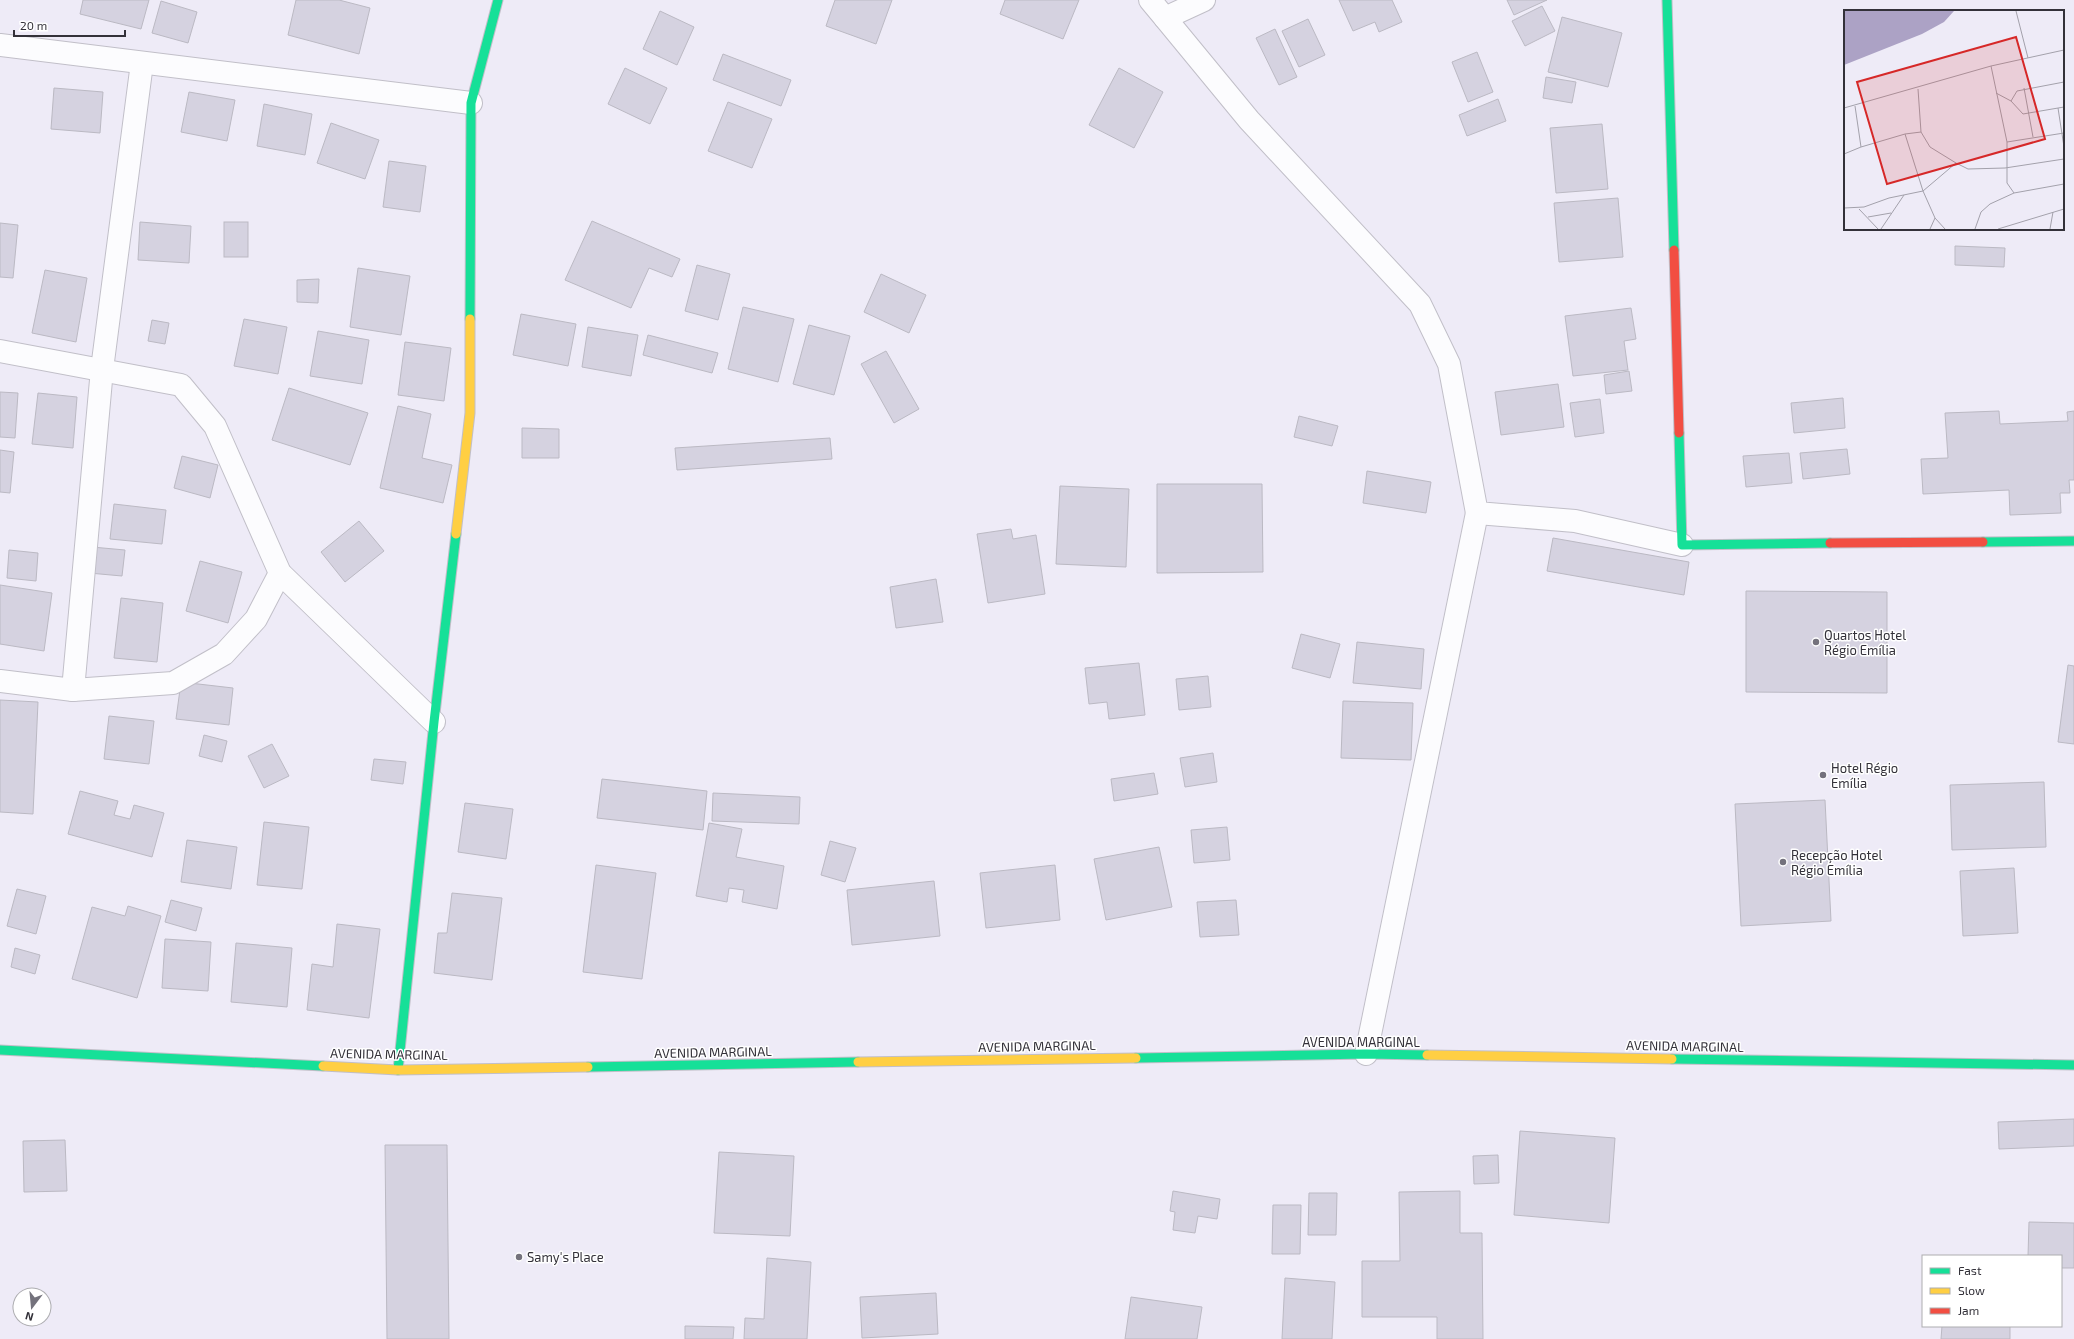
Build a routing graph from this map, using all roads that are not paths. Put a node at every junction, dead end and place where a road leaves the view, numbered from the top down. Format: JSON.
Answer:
{"nodes":[{"id":1,"x":498,"y":0,"type":"edge"},
{"id":2,"x":1150,"y":0,"type":"edge"},
{"id":3,"x":1204,"y":0,"type":"edge"},
{"id":4,"x":1667,"y":0,"type":"edge"},
{"id":5,"x":1165,"y":18,"type":"junction"},
{"id":6,"x":0,"y":45,"type":"edge"},
{"id":7,"x":142,"y":63,"type":"junction"},
{"id":8,"x":471,"y":103,"type":"junction"},
{"id":9,"x":0,"y":351,"type":"edge"},
{"id":10,"x":102,"y":369,"type":"junction"},
{"id":11,"x":1477,"y":513,"type":"junction"},
{"id":12,"x":2074,"y":541,"type":"edge"},
{"id":13,"x":1682,"y":545,"type":"junction"},
{"id":14,"x":280,"y":573,"type":"junction"},
{"id":15,"x":0,"y":681,"type":"edge"},
{"id":16,"x":72,"y":690,"type":"junction"},
{"id":17,"x":434,"y":722,"type":"junction"},
{"id":18,"x":0,"y":1050,"type":"edge"},
{"id":19,"x":1366,"y":1054,"type":"junction"},
{"id":20,"x":2074,"y":1065,"type":"edge"},
{"id":21,"x":398,"y":1070,"type":"junction"}],
"edges":[{"from":1,"to":8,"type":"street"},
{"from":2,"to":5,"type":"street"},
{"from":3,"to":5,"type":"street"},
{"from":4,"to":13,"type":"street"},
{"from":5,"to":11,"type":"street"},
{"from":6,"to":7,"type":"street"},
{"from":7,"to":8,"type":"street"},
{"from":7,"to":10,"type":"street"},
{"from":8,"to":17,"type":"street"},
{"from":9,"to":10,"type":"street"},
{"from":10,"to":14,"type":"street"},
{"from":10,"to":16,"type":"street"},
{"from":11,"to":13,"type":"street"},
{"from":11,"to":19,"type":"street"},
{"from":12,"to":13,"type":"street"},
{"from":14,"to":16,"type":"street"},
{"from":14,"to":17,"type":"street"},
{"from":15,"to":16,"type":"street"},
{"from":17,"to":21,"type":"street"},
{"from":18,"to":21,"type":"street","name":"AVENIDA MARGINAL"},
{"from":19,"to":20,"type":"street","name":"AVENIDA MARGINAL"},
{"from":19,"to":21,"type":"street","name":"AVENIDA MARGINAL"}]}
